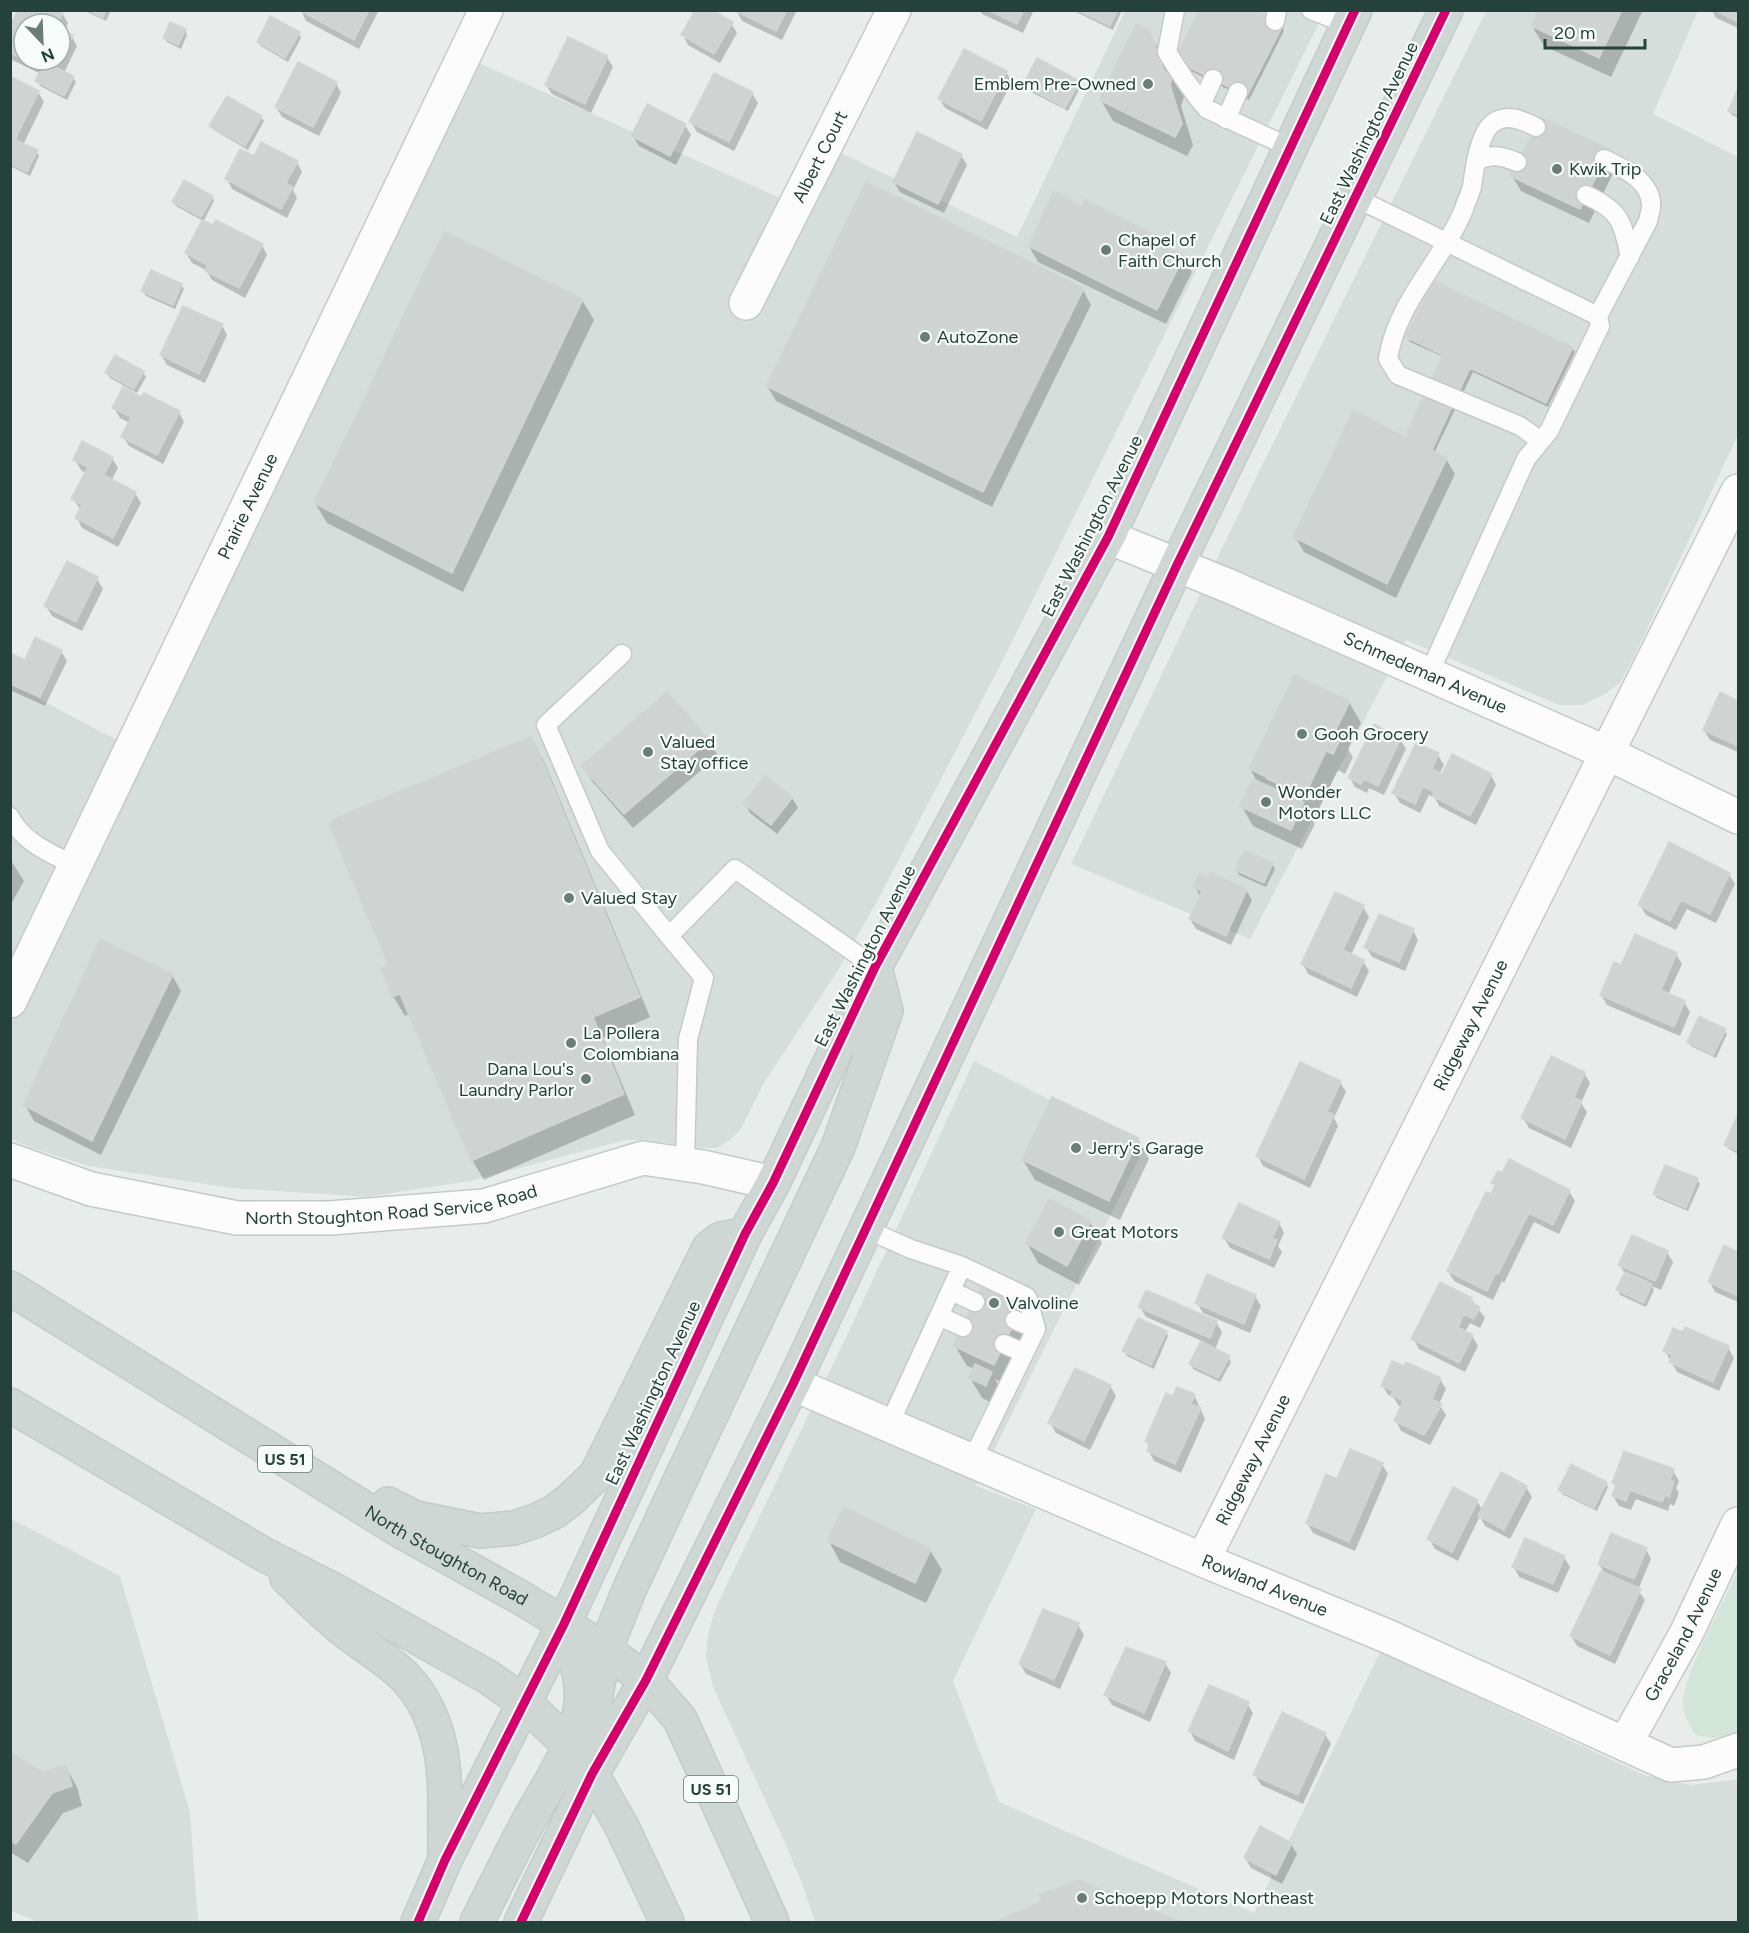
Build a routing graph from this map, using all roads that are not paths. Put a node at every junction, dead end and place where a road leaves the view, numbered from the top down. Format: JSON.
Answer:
{"nodes":[{"id":1,"x":486,"y":10,"type":"edge"},
{"id":2,"x":894,"y":10,"type":"edge"},
{"id":3,"x":1175,"y":10,"type":"edge"},
{"id":4,"x":1311,"y":10,"type":"edge"},
{"id":5,"x":1446,"y":10,"type":"edge"},
{"id":6,"x":1352,"y":17,"type":"edge"},
{"id":7,"x":1213,"y":79,"type":"dead end"},
{"id":8,"x":1238,"y":92,"type":"dead end"},
{"id":9,"x":1202,"y":103,"type":"junction"},
{"id":10,"x":1226,"y":118,"type":"junction"},
{"id":11,"x":1536,"y":127,"type":"dead end"},
{"id":12,"x":1291,"y":148,"type":"junction"},
{"id":13,"x":1604,"y":159,"type":"dead end"},
{"id":14,"x":1476,"y":161,"type":"junction"},
{"id":15,"x":1517,"y":162,"type":"dead end"},
{"id":16,"x":1586,"y":195,"type":"dead end"},
{"id":17,"x":1356,"y":198,"type":"junction"},
{"id":18,"x":1446,"y":243,"type":"junction"},
{"id":19,"x":1630,"y":256,"type":"junction"},
{"id":20,"x":746,"y":303,"type":"dead end"},
{"id":21,"x":1598,"y":316,"type":"junction"},
{"id":22,"x":1541,"y":441,"type":"junction"},
{"id":23,"x":1738,"y":491,"type":"edge"},
{"id":24,"x":1108,"y":537,"type":"junction"},
{"id":25,"x":1177,"y":565,"type":"junction"},
{"id":26,"x":622,"y":654,"type":"dead end"},
{"id":27,"x":1429,"y":674,"type":"junction"},
{"id":28,"x":1607,"y":753,"type":"junction"},
{"id":29,"x":10,"y":817,"type":"edge"},
{"id":30,"x":1738,"y":817,"type":"edge"},
{"id":31,"x":75,"y":866,"type":"junction"},
{"id":32,"x":669,"y":936,"type":"junction"},
{"id":33,"x":875,"y":967,"type":"junction"},
{"id":34,"x":10,"y":1001,"type":"edge"},
{"id":35,"x":10,"y":1160,"type":"edge"},
{"id":36,"x":685,"y":1165,"type":"junction"},
{"id":37,"x":772,"y":1183,"type":"junction"},
{"id":38,"x":866,"y":1228,"type":"junction"},
{"id":39,"x":745,"y":1234,"type":"junction"},
{"id":40,"x":962,"y":1266,"type":"junction"},
{"id":41,"x":10,"y":1288,"type":"edge"},
{"id":42,"x":951,"y":1291,"type":"junction"},
{"id":43,"x":975,"y":1302,"type":"dead end"},
{"id":44,"x":939,"y":1316,"type":"junction"},
{"id":45,"x":1015,"y":1320,"type":"dead end"},
{"id":46,"x":963,"y":1327,"type":"dead end"},
{"id":47,"x":1036,"y":1329,"type":"junction"},
{"id":48,"x":1004,"y":1344,"type":"dead end"},
{"id":49,"x":1024,"y":1353,"type":"junction"},
{"id":50,"x":793,"y":1384,"type":"junction"},
{"id":51,"x":10,"y":1405,"type":"edge"},
{"id":52,"x":889,"y":1425,"type":"junction"},
{"id":53,"x":239,"y":1431,"type":"junction"},
{"id":54,"x":972,"y":1461,"type":"junction"},
{"id":55,"x":1738,"y":1524,"type":"edge"},
{"id":56,"x":264,"y":1555,"type":"junction"},
{"id":57,"x":1203,"y":1560,"type":"junction"},
{"id":58,"x":564,"y":1624,"type":"junction"},
{"id":59,"x":605,"y":1650,"type":"junction"},
{"id":60,"x":646,"y":1680,"type":"junction"},
{"id":61,"x":525,"y":1703,"type":"junction"},
{"id":62,"x":1625,"y":1744,"type":"junction"},
{"id":63,"x":569,"y":1745,"type":"junction"},
{"id":64,"x":1738,"y":1750,"type":"edge"},
{"id":65,"x":592,"y":1774,"type":"junction"},
{"id":66,"x":445,"y":1860,"type":"junction"},
{"id":67,"x":418,"y":1923,"type":"edge"},
{"id":68,"x":477,"y":1923,"type":"edge"},
{"id":69,"x":521,"y":1923,"type":"edge"},
{"id":70,"x":667,"y":1923,"type":"edge"},
{"id":71,"x":772,"y":1923,"type":"edge"}],
"edges":[{"from":1,"to":31,"type":"street","name":"Prairie Avenue"},
{"from":2,"to":20,"type":"street","name":"Albert Court"},
{"from":3,"to":9,"type":"lane"},
{"from":4,"to":6,"type":"lane"},
{"from":5,"to":17,"type":"main road","name":"East Washington Avenue"},
{"from":6,"to":12,"type":"main road","name":"East Washington Avenue"},
{"from":7,"to":9,"type":"lane"},
{"from":8,"to":10,"type":"lane"},
{"from":9,"to":10,"type":"lane"},
{"from":10,"to":12,"type":"lane"},
{"from":11,"to":14,"type":"lane"},
{"from":12,"to":24,"type":"main road","name":"East Washington Avenue"},
{"from":13,"to":19,"type":"lane"},
{"from":14,"to":15,"type":"lane"},
{"from":14,"to":18,"type":"lane"},
{"from":16,"to":19,"type":"lane"},
{"from":17,"to":18,"type":"lane"},
{"from":17,"to":25,"type":"main road","name":"East Washington Avenue"},
{"from":18,"to":21,"type":"lane"},
{"from":18,"to":22,"type":"lane"},
{"from":19,"to":21,"type":"lane"},
{"from":21,"to":22,"type":"lane"},
{"from":22,"to":27,"type":"lane"},
{"from":23,"to":28,"type":"street","name":"Ridgeway Avenue"},
{"from":24,"to":25,"type":"street","name":"Schmedeman Avenue"},
{"from":24,"to":33,"type":"main road","name":"East Washington Avenue"},
{"from":25,"to":27,"type":"street","name":"Schmedeman Avenue"},
{"from":25,"to":38,"type":"main road","name":"East Washington Avenue"},
{"from":26,"to":32,"type":"lane"},
{"from":27,"to":28,"type":"street","name":"Schmedeman Avenue"},
{"from":28,"to":30,"type":"street","name":"Schmedeman Avenue"},
{"from":28,"to":57,"type":"street","name":"Ridgeway Avenue"},
{"from":29,"to":31,"type":"lane"},
{"from":31,"to":34,"type":"street","name":"Prairie Avenue"},
{"from":32,"to":33,"type":"lane"},
{"from":32,"to":36,"type":"lane"},
{"from":33,"to":37,"type":"main road","name":"East Washington Avenue"},
{"from":33,"to":59,"type":"main road"},
{"from":35,"to":36,"type":"street","name":"North Stoughton Road Service Road"},
{"from":36,"to":37,"type":"street","name":"North Stoughton Road Service Road"},
{"from":37,"to":39,"type":"main road","name":"East Washington Avenue"},
{"from":38,"to":40,"type":"lane"},
{"from":38,"to":50,"type":"main road","name":"East Washington Avenue"},
{"from":39,"to":53,"type":"main road"},
{"from":39,"to":58,"type":"main road","name":"East Washington Avenue"},
{"from":40,"to":42,"type":"lane"},
{"from":40,"to":47,"type":"lane"},
{"from":41,"to":53,"type":"main road","name":"North Stoughton Road","number":"US 51"},
{"from":42,"to":43,"type":"lane"},
{"from":42,"to":44,"type":"lane"},
{"from":44,"to":46,"type":"lane"},
{"from":44,"to":52,"type":"lane"},
{"from":45,"to":47,"type":"lane"},
{"from":47,"to":49,"type":"lane"},
{"from":48,"to":49,"type":"lane"},
{"from":49,"to":54,"type":"lane"},
{"from":50,"to":52,"type":"street","name":"Rowland Avenue"},
{"from":50,"to":60,"type":"main road","name":"East Washington Avenue"},
{"from":51,"to":56,"type":"main road"},
{"from":52,"to":54,"type":"street","name":"Rowland Avenue"},
{"from":53,"to":58,"type":"main road","name":"North Stoughton Road","number":"US 51"},
{"from":54,"to":57,"type":"street","name":"Rowland Avenue"},
{"from":55,"to":62,"type":"street","name":"Graceland Avenue"},
{"from":56,"to":61,"type":"main road"},
{"from":56,"to":66,"type":"main road"},
{"from":57,"to":62,"type":"street","name":"Rowland Avenue"},
{"from":58,"to":59,"type":"main road","name":"North Stoughton Road","number":"US 51"},
{"from":58,"to":61,"type":"main road","name":"East Washington Avenue"},
{"from":58,"to":63,"type":"main road"},
{"from":59,"to":60,"type":"main road","name":"North Stoughton Road","number":"US 51"},
{"from":59,"to":65,"type":"main road"},
{"from":60,"to":65,"type":"main road","name":"East Washington Avenue"},
{"from":60,"to":71,"type":"main road","name":"North Stoughton Road","number":"US 51"},
{"from":61,"to":63,"type":"main road"},
{"from":61,"to":66,"type":"main road","name":"East Washington Avenue"},
{"from":62,"to":64,"type":"street","name":"Rowland Avenue"},
{"from":63,"to":65,"type":"main road"},
{"from":63,"to":68,"type":"main road"},
{"from":65,"to":69,"type":"main road","name":"East Washington Avenue"},
{"from":65,"to":70,"type":"main road"},
{"from":66,"to":67,"type":"main road","name":"East Washington Avenue"}]}
